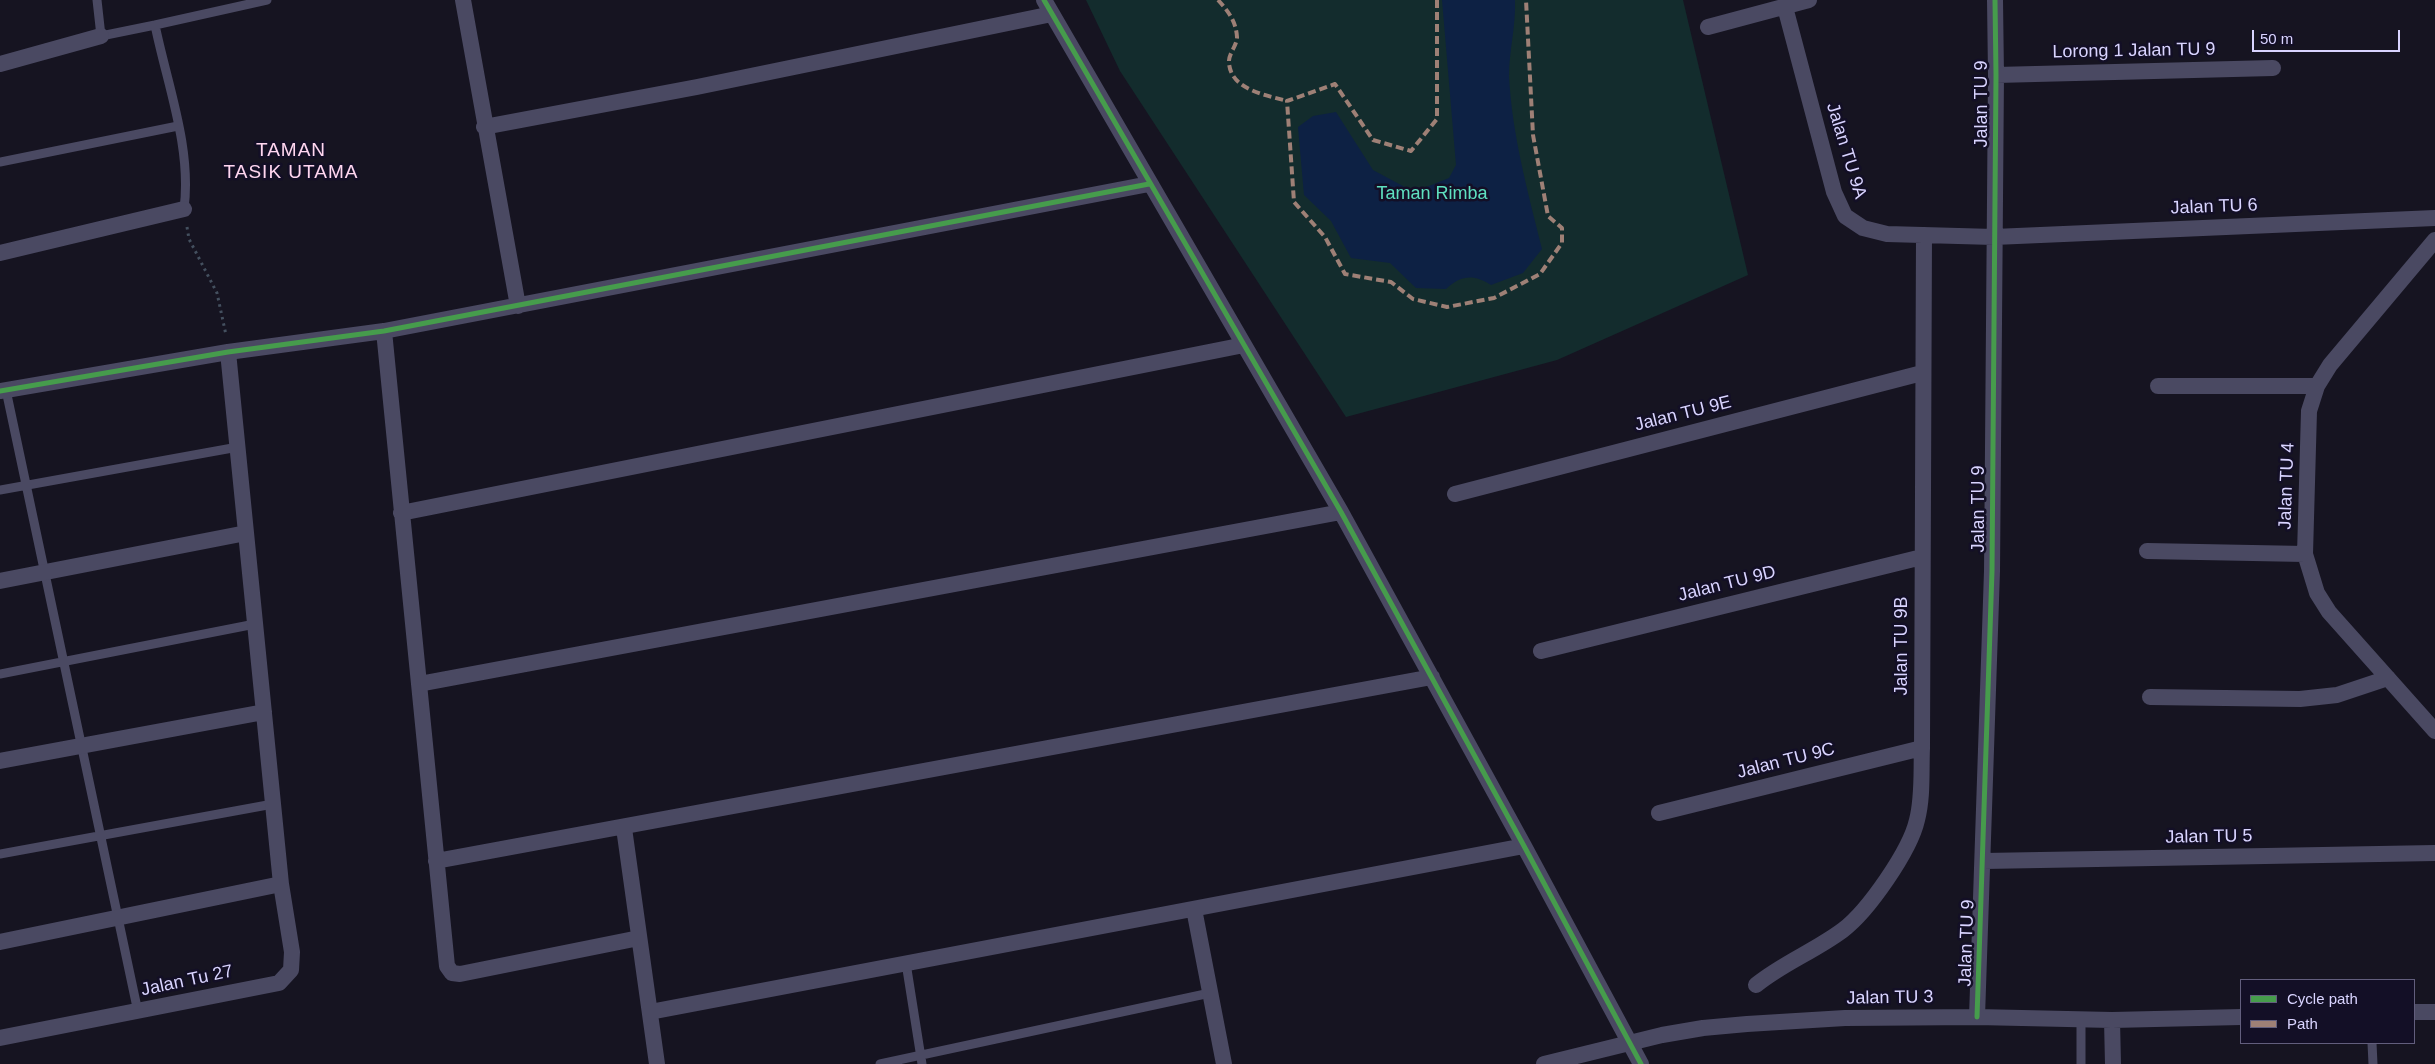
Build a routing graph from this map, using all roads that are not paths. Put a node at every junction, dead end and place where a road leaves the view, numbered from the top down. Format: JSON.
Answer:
{"nodes":[{"id":1,"x":97,"y":0,"type":"edge"},
{"id":2,"x":268,"y":0,"type":"edge"},
{"id":3,"x":463,"y":0,"type":"edge"},
{"id":4,"x":1044,"y":0,"type":"edge"},
{"id":5,"x":1809,"y":0,"type":"edge"},
{"id":6,"x":1995,"y":0,"type":"edge"},
{"id":7,"x":1785,"y":7,"type":"junction"},
{"id":8,"x":1052,"y":14,"type":"junction"},
{"id":9,"x":155,"y":25,"type":"junction"},
{"id":10,"x":1708,"y":27,"type":"dead end"},
{"id":11,"x":101,"y":36,"type":"junction"},
{"id":12,"x":0,"y":64,"type":"edge"},
{"id":13,"x":2272,"y":68,"type":"dead end"},
{"id":14,"x":1996,"y":75,"type":"junction"},
{"id":15,"x":178,"y":126,"type":"junction"},
{"id":16,"x":484,"y":127,"type":"junction"},
{"id":17,"x":0,"y":162,"type":"edge"},
{"id":18,"x":1149,"y":184,"type":"junction"},
{"id":19,"x":184,"y":209,"type":"joint"},
{"id":20,"x":2435,"y":218,"type":"edge"},
{"id":21,"x":1924,"y":235,"type":"junction"},
{"id":22,"x":1994,"y":236,"type":"junction"},
{"id":23,"x":2435,"y":240,"type":"edge"},
{"id":24,"x":0,"y":253,"type":"edge"},
{"id":25,"x":518,"y":306,"type":"junction"},
{"id":26,"x":384,"y":331,"type":"junction"},
{"id":27,"x":1244,"y":344,"type":"junction"},
{"id":28,"x":228,"y":352,"type":"junction"},
{"id":29,"x":1922,"y":373,"type":"junction"},
{"id":30,"x":2158,"y":386,"type":"dead end"},
{"id":31,"x":2318,"y":386,"type":"junction"},
{"id":32,"x":3,"y":390,"type":"edge"},
{"id":33,"x":238,"y":447,"type":"junction"},
{"id":34,"x":26,"y":485,"type":"junction"},
{"id":35,"x":0,"y":490,"type":"edge"},
{"id":36,"x":1455,"y":494,"type":"dead end"},
{"id":37,"x":401,"y":512,"type":"junction"},
{"id":38,"x":1341,"y":512,"type":"junction"},
{"id":39,"x":246,"y":533,"type":"junction"},
{"id":40,"x":2147,"y":551,"type":"dead end"},
{"id":41,"x":2305,"y":554,"type":"junction"},
{"id":42,"x":1922,"y":556,"type":"junction"},
{"id":43,"x":45,"y":572,"type":"junction"},
{"id":44,"x":0,"y":581,"type":"edge"},
{"id":45,"x":255,"y":624,"type":"junction"},
{"id":46,"x":1541,"y":651,"type":"dead end"},
{"id":47,"x":63,"y":660,"type":"junction"},
{"id":48,"x":0,"y":674,"type":"edge"},
{"id":49,"x":1432,"y":677,"type":"junction"},
{"id":50,"x":2388,"y":678,"type":"junction"},
{"id":51,"x":418,"y":684,"type":"junction"},
{"id":52,"x":2150,"y":698,"type":"dead end"},
{"id":53,"x":264,"y":712,"type":"junction"},
{"id":54,"x":2435,"y":731,"type":"edge"},
{"id":55,"x":82,"y":746,"type":"junction"},
{"id":56,"x":1922,"y":748,"type":"junction"},
{"id":57,"x":0,"y":761,"type":"edge"},
{"id":58,"x":273,"y":804,"type":"junction"},
{"id":59,"x":1659,"y":813,"type":"dead end"},
{"id":60,"x":624,"y":828,"type":"junction"},
{"id":61,"x":100,"y":836,"type":"junction"},
{"id":62,"x":1524,"y":846,"type":"junction"},
{"id":63,"x":2435,"y":853,"type":"edge"},
{"id":64,"x":0,"y":854,"type":"edge"},
{"id":65,"x":436,"y":861,"type":"junction"},
{"id":66,"x":1984,"y":861,"type":"junction"},
{"id":67,"x":281,"y":884,"type":"junction"},
{"id":68,"x":1194,"y":908,"type":"junction"},
{"id":69,"x":118,"y":917,"type":"junction"},
{"id":70,"x":639,"y":938,"type":"junction"},
{"id":71,"x":0,"y":942,"type":"edge"},
{"id":72,"x":906,"y":963,"type":"junction"},
{"id":73,"x":1756,"y":985,"type":"dead end"},
{"id":74,"x":1210,"y":993,"type":"junction"},
{"id":75,"x":138,"y":1012,"type":"junction"},
{"id":76,"x":650,"y":1012,"type":"junction"},
{"id":77,"x":2415,"y":1012,"type":"edge"},
{"id":78,"x":2435,"y":1012,"type":"edge"},
{"id":79,"x":1977,"y":1017,"type":"junction"},
{"id":80,"x":2240,"y":1017,"type":"edge"},
{"id":81,"x":2080,"y":1018,"type":"junction"},
{"id":82,"x":2112,"y":1020,"type":"junction"},
{"id":83,"x":0,"y":1038,"type":"edge"},
{"id":84,"x":1629,"y":1042,"type":"junction"},
{"id":85,"x":2372,"y":1044,"type":"edge"},
{"id":86,"x":921,"y":1060,"type":"edge"},
{"id":87,"x":657,"y":1064,"type":"edge"},
{"id":88,"x":880,"y":1064,"type":"edge"},
{"id":89,"x":1224,"y":1064,"type":"edge"},
{"id":90,"x":1544,"y":1064,"type":"edge"},
{"id":91,"x":1641,"y":1064,"type":"edge"},
{"id":92,"x":2080,"y":1064,"type":"edge"},
{"id":93,"x":2113,"y":1064,"type":"edge"},
{"id":94,"x":2373,"y":1064,"type":"edge"}],
"edges":[{"from":1,"to":11,"type":"lane"},
{"from":2,"to":9,"type":"lane"},
{"from":3,"to":16,"type":"street"},
{"from":4,"to":8,"type":"street"},
{"from":5,"to":7,"type":"street"},
{"from":6,"to":14,"type":"street","name":"Jalan TU 9"},
{"from":7,"to":10,"type":"street"},
{"from":7,"to":21,"type":"street","name":"Jalan TU 9A"},
{"from":8,"to":16,"type":"street"},
{"from":8,"to":18,"type":"street"},
{"from":9,"to":11,"type":"lane"},
{"from":9,"to":15,"type":"lane"},
{"from":11,"to":12,"type":"street"},
{"from":13,"to":14,"type":"street","name":"Lorong 1 Jalan TU 9"},
{"from":14,"to":22,"type":"street","name":"Jalan TU 9"},
{"from":15,"to":17,"type":"lane"},
{"from":15,"to":19,"type":"lane"},
{"from":16,"to":25,"type":"street"},
{"from":18,"to":25,"type":"street"},
{"from":18,"to":27,"type":"street"},
{"from":19,"to":24,"type":"street"},
{"from":20,"to":22,"type":"street","name":"Jalan TU 6"},
{"from":21,"to":22,"type":"street","name":"Jalan TU 9A"},
{"from":21,"to":29,"type":"street","name":"Jalan TU 9B"},
{"from":22,"to":66,"type":"street","name":"Jalan TU 9"},
{"from":23,"to":31,"type":"street","name":"Jalan TU 4"},
{"from":25,"to":26,"type":"street"},
{"from":26,"to":28,"type":"street"},
{"from":26,"to":37,"type":"street"},
{"from":27,"to":37,"type":"street"},
{"from":27,"to":38,"type":"street"},
{"from":28,"to":32,"type":"street"},
{"from":28,"to":33,"type":"street","name":"Jalan Tu 27"},
{"from":29,"to":36,"type":"street","name":"Jalan TU 9E"},
{"from":29,"to":42,"type":"street","name":"Jalan TU 9B"},
{"from":30,"to":31,"type":"street"},
{"from":31,"to":41,"type":"street","name":"Jalan TU 4"},
{"from":32,"to":34,"type":"lane"},
{"from":33,"to":34,"type":"lane"},
{"from":33,"to":39,"type":"street","name":"Jalan Tu 27"},
{"from":34,"to":35,"type":"lane"},
{"from":34,"to":43,"type":"lane"},
{"from":37,"to":51,"type":"street"},
{"from":38,"to":49,"type":"street"},
{"from":38,"to":51,"type":"street"},
{"from":39,"to":43,"type":"street"},
{"from":39,"to":45,"type":"street","name":"Jalan Tu 27"},
{"from":40,"to":41,"type":"street"},
{"from":41,"to":50,"type":"street","name":"Jalan TU 4"},
{"from":42,"to":46,"type":"street","name":"Jalan TU 9D"},
{"from":42,"to":56,"type":"street","name":"Jalan TU 9B"},
{"from":43,"to":44,"type":"street"},
{"from":43,"to":47,"type":"lane"},
{"from":45,"to":47,"type":"lane"},
{"from":45,"to":53,"type":"street","name":"Jalan Tu 27"},
{"from":47,"to":48,"type":"lane"},
{"from":47,"to":55,"type":"lane"},
{"from":49,"to":60,"type":"street"},
{"from":49,"to":62,"type":"street"},
{"from":50,"to":52,"type":"street"},
{"from":50,"to":54,"type":"street","name":"Jalan TU 4"},
{"from":51,"to":65,"type":"street"},
{"from":53,"to":55,"type":"street"},
{"from":53,"to":58,"type":"street","name":"Jalan Tu 27"},
{"from":55,"to":57,"type":"street"},
{"from":55,"to":61,"type":"lane"},
{"from":56,"to":59,"type":"street","name":"Jalan TU 9C"},
{"from":56,"to":73,"type":"street","name":"Jalan TU 9B"},
{"from":58,"to":61,"type":"lane"},
{"from":58,"to":67,"type":"street","name":"Jalan Tu 27"},
{"from":60,"to":65,"type":"street"},
{"from":60,"to":70,"type":"street"},
{"from":61,"to":64,"type":"lane"},
{"from":61,"to":69,"type":"lane"},
{"from":62,"to":68,"type":"street"},
{"from":62,"to":84,"type":"street"},
{"from":63,"to":66,"type":"street","name":"Jalan TU 5"},
{"from":65,"to":70,"type":"street"},
{"from":66,"to":79,"type":"street","name":"Jalan TU 9"},
{"from":67,"to":69,"type":"street"},
{"from":67,"to":75,"type":"street","name":"Jalan Tu 27"},
{"from":68,"to":72,"type":"street"},
{"from":68,"to":74,"type":"street"},
{"from":69,"to":71,"type":"street"},
{"from":69,"to":75,"type":"lane"},
{"from":70,"to":76,"type":"street"},
{"from":72,"to":76,"type":"street"},
{"from":72,"to":86,"type":"lane"},
{"from":74,"to":86,"type":"lane"},
{"from":74,"to":89,"type":"street"},
{"from":75,"to":83,"type":"street","name":"Jalan Tu 27"},
{"from":76,"to":87,"type":"street"},
{"from":77,"to":78,"type":"street"},
{"from":79,"to":81,"type":"street","name":"Jalan TU 3"},
{"from":79,"to":84,"type":"street","name":"Jalan TU 3"},
{"from":80,"to":82,"type":"street","name":"Jalan TU 3"},
{"from":81,"to":82,"type":"street","name":"Jalan TU 3"},
{"from":81,"to":92,"type":"lane"},
{"from":82,"to":93,"type":"street"},
{"from":84,"to":90,"type":"street","name":"Jalan TU 3"},
{"from":84,"to":91,"type":"street"},
{"from":85,"to":94,"type":"lane"},
{"from":86,"to":88,"type":"lane"}]}
